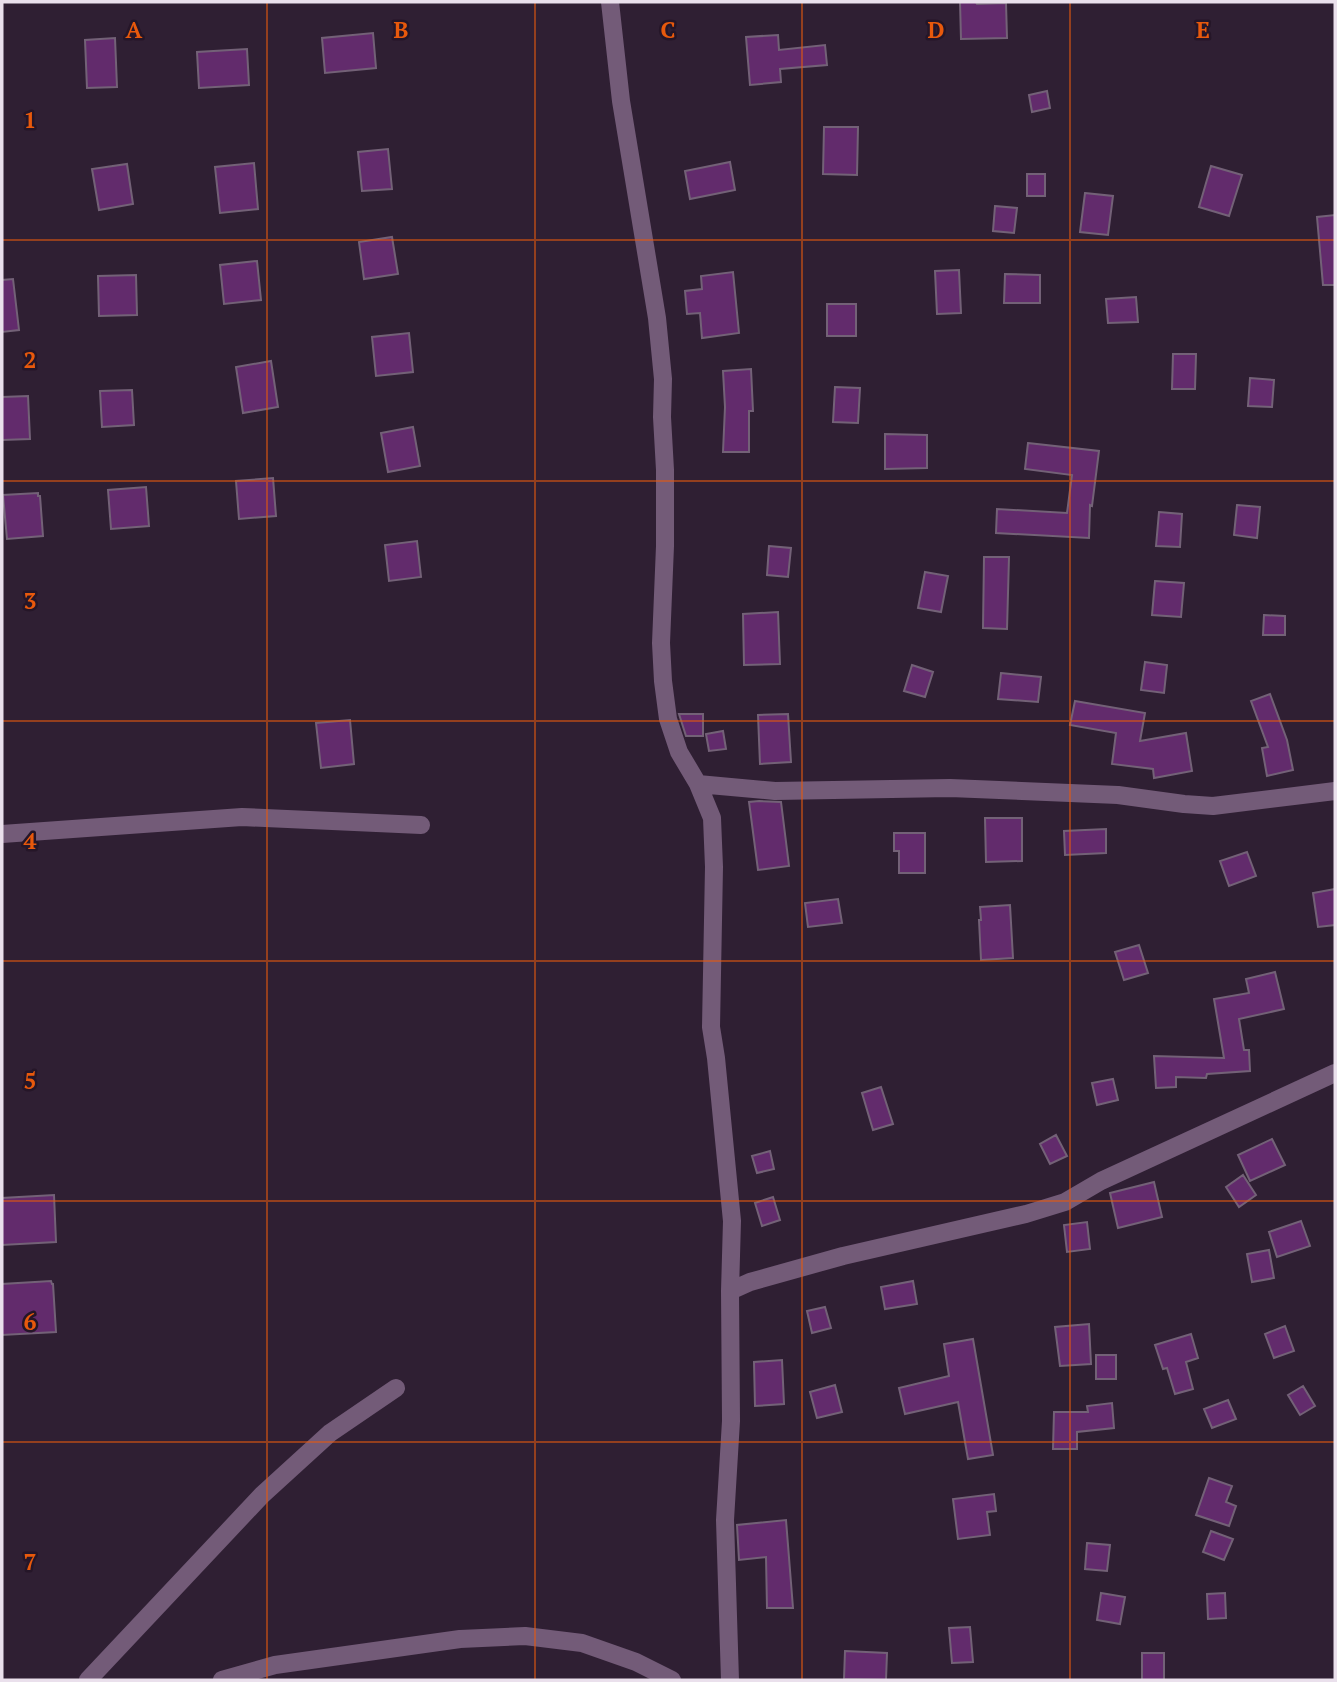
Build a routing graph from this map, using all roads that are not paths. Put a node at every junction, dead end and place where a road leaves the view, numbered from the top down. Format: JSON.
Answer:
{"nodes":[{"id":1,"x":610,"y":2,"type":"edge"},
{"id":2,"x":698,"y":784,"type":"junction"},
{"id":3,"x":1335,"y":791,"type":"edge"},
{"id":4,"x":421,"y":825,"type":"dead end"},
{"id":5,"x":2,"y":834,"type":"edge"},
{"id":6,"x":1335,"y":1073,"type":"edge"},
{"id":7,"x":730,"y":1291,"type":"junction"},
{"id":8,"x":396,"y":1388,"type":"dead end"},
{"id":9,"x":88,"y":1680,"type":"edge"},
{"id":10,"x":222,"y":1680,"type":"edge"},
{"id":11,"x":673,"y":1680,"type":"edge"},
{"id":12,"x":730,"y":1680,"type":"edge"}],
"edges":[{"from":1,"to":2,"type":"street"},
{"from":2,"to":3,"type":"street"},
{"from":2,"to":7,"type":"street"},
{"from":4,"to":5,"type":"street"},
{"from":6,"to":7,"type":"street"},
{"from":7,"to":12,"type":"street"},
{"from":8,"to":9,"type":"street"},
{"from":10,"to":11,"type":"street"}]}
